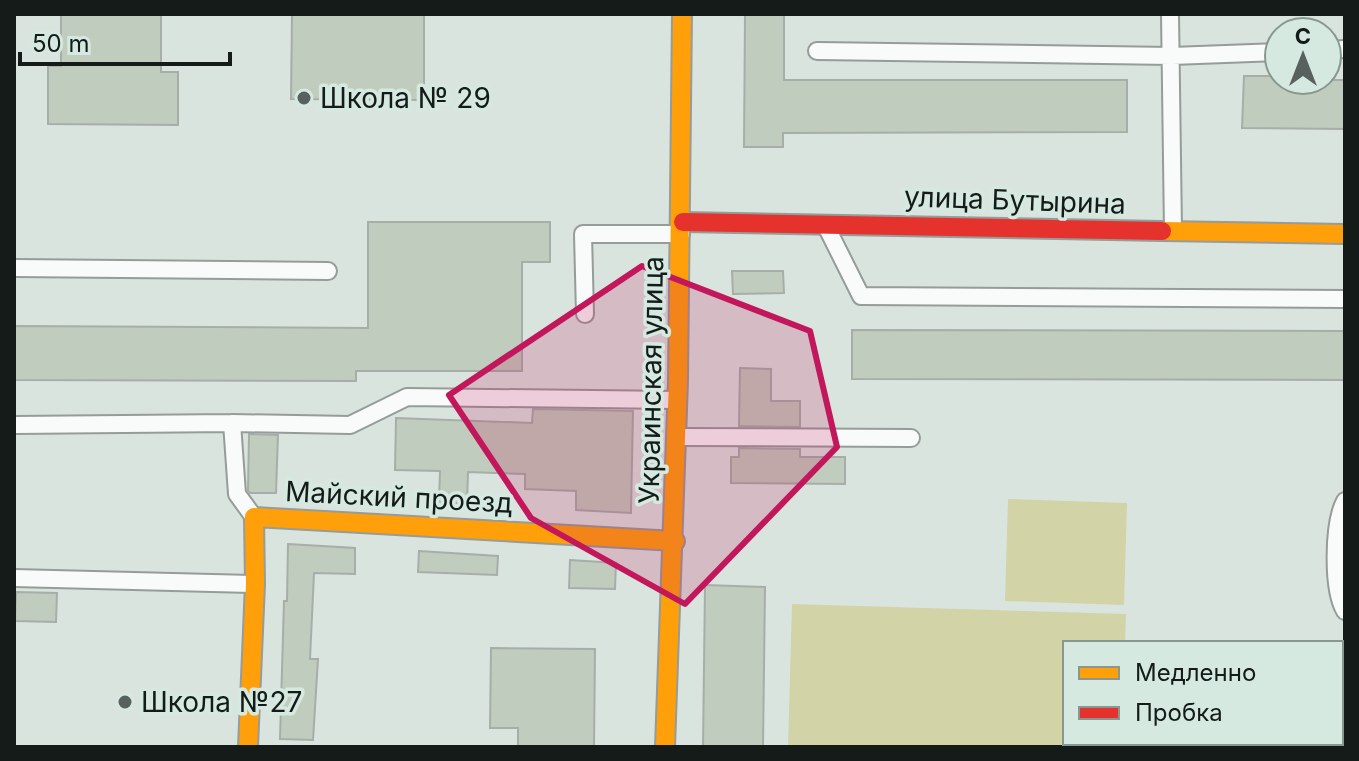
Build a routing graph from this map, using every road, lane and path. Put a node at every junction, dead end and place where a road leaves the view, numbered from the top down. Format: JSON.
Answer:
{"nodes":[{"id":1,"x":682,"y":14,"type":"edge"},
{"id":2,"x":1170,"y":14,"type":"edge"},
{"id":3,"x":817,"y":51,"type":"dead end"},
{"id":4,"x":1263,"y":53,"type":"edge"},
{"id":5,"x":1172,"y":56,"type":"junction"},
{"id":6,"x":824,"y":223,"type":"junction"},
{"id":7,"x":683,"y":228,"type":"junction"},
{"id":8,"x":1173,"y":233,"type":"junction"},
{"id":9,"x":1345,"y":234,"type":"edge"},
{"id":10,"x":14,"y":268,"type":"edge"},
{"id":11,"x":328,"y":271,"type":"dead end"},
{"id":12,"x":1345,"y":299,"type":"edge"},
{"id":13,"x":585,"y":314,"type":"dead end"},
{"id":14,"x":679,"y":400,"type":"junction"},
{"id":15,"x":232,"y":423,"type":"junction"},
{"id":16,"x":14,"y":425,"type":"edge"},
{"id":17,"x":678,"y":437,"type":"junction"},
{"id":18,"x":911,"y":438,"type":"dead end"},
{"id":19,"x":1345,"y":501,"type":"edge"},
{"id":20,"x":254,"y":517,"type":"junction"},
{"id":21,"x":675,"y":541,"type":"junction"},
{"id":22,"x":14,"y":578,"type":"edge"},
{"id":23,"x":255,"y":584,"type":"junction"},
{"id":24,"x":1345,"y":611,"type":"edge"},
{"id":25,"x":248,"y":747,"type":"edge"},
{"id":26,"x":665,"y":747,"type":"edge"}],
"edges":[{"from":1,"to":7,"type":"street","name":"Украинская улица"},
{"from":2,"to":5,"type":"lane"},
{"from":3,"to":5,"type":"lane"},
{"from":4,"to":5,"type":"lane"},
{"from":5,"to":8,"type":"lane"},
{"from":6,"to":7,"type":"street","name":"улица Бутырина"},
{"from":6,"to":8,"type":"street","name":"улица Бутырина"},
{"from":6,"to":12,"type":"lane"},
{"from":7,"to":13,"type":"lane"},
{"from":7,"to":14,"type":"street","name":"Украинская улица"},
{"from":8,"to":9,"type":"street","name":"улица Бутырина"},
{"from":10,"to":11,"type":"lane"},
{"from":14,"to":15,"type":"lane"},
{"from":14,"to":17,"type":"street","name":"Украинская улица"},
{"from":15,"to":16,"type":"lane"},
{"from":15,"to":20,"type":"lane"},
{"from":17,"to":18,"type":"lane"},
{"from":17,"to":21,"type":"street","name":"Украинская улица"},
{"from":19,"to":24,"type":"lane"},
{"from":20,"to":21,"type":"street","name":"Майский проезд"},
{"from":20,"to":23,"type":"street","name":"Майский проезд"},
{"from":21,"to":26,"type":"street","name":"Украинская улица"},
{"from":22,"to":23,"type":"lane"},
{"from":23,"to":25,"type":"street","name":"Майский проезд"}]}
